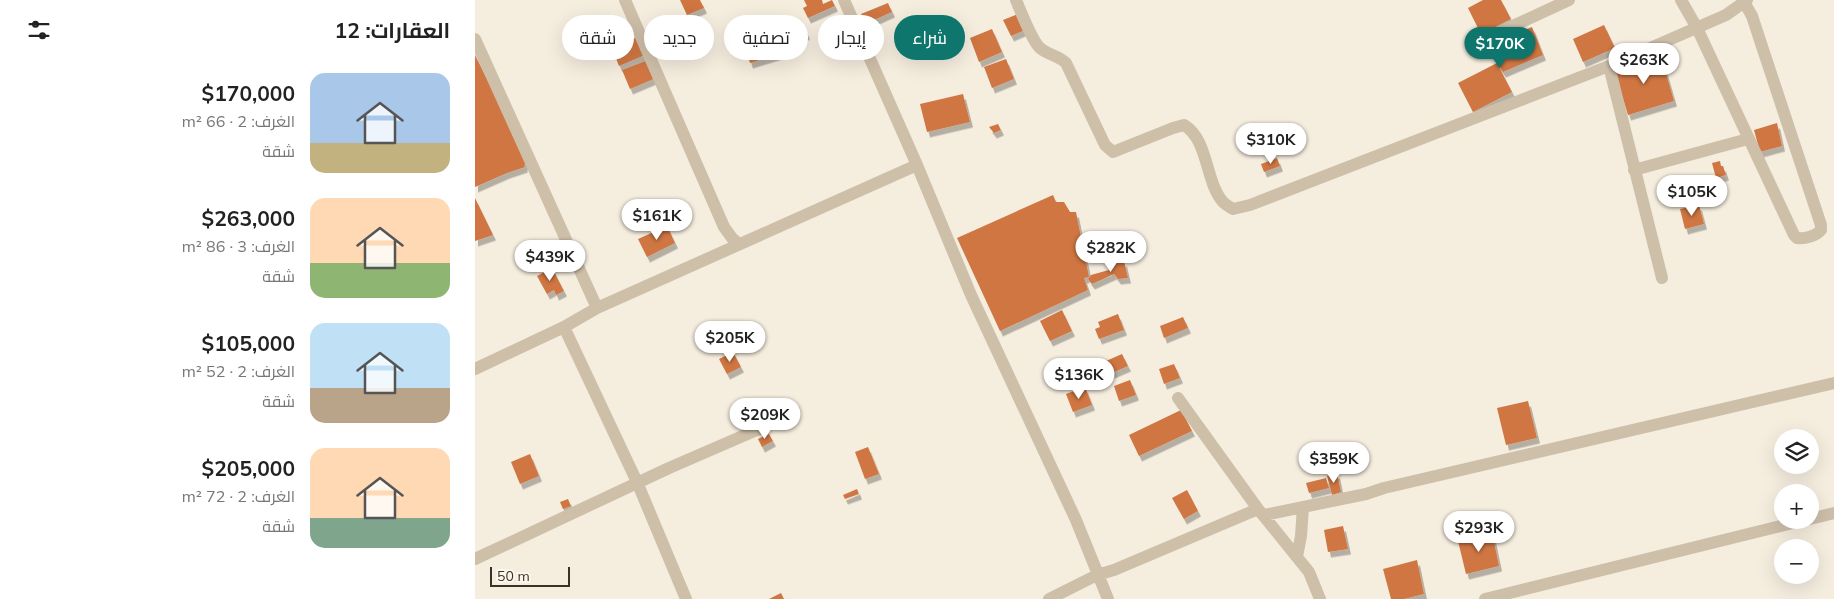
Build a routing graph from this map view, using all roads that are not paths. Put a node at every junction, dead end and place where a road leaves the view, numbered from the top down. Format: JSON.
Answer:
{"nodes":[{"id":1,"x":625,"y":0,"type":"edge"},
{"id":2,"x":844,"y":0,"type":"edge"},
{"id":3,"x":1016,"y":0,"type":"edge"},
{"id":4,"x":1569,"y":0,"type":"edge"},
{"id":5,"x":1681,"y":0,"type":"edge"},
{"id":6,"x":1745,"y":1,"type":"edge"},
{"id":7,"x":1697,"y":28,"type":"junction"},
{"id":8,"x":1489,"y":37,"type":"dead end"},
{"id":9,"x":475,"y":40,"type":"edge"},
{"id":10,"x":1609,"y":66,"type":"junction"},
{"id":11,"x":1748,"y":139,"type":"junction"},
{"id":12,"x":917,"y":165,"type":"junction"},
{"id":13,"x":1634,"y":170,"type":"junction"},
{"id":14,"x":739,"y":244,"type":"junction"},
{"id":15,"x":1662,"y":278,"type":"dead end"},
{"id":16,"x":597,"y":308,"type":"junction"},
{"id":17,"x":564,"y":327,"type":"junction"},
{"id":18,"x":475,"y":369,"type":"edge"},
{"id":19,"x":1834,"y":383,"type":"edge"},
{"id":20,"x":1178,"y":398,"type":"dead end"},
{"id":21,"x":794,"y":410,"type":"dead end"},
{"id":22,"x":637,"y":482,"type":"junction"},
{"id":23,"x":1303,"y":507,"type":"junction"},
{"id":24,"x":1261,"y":512,"type":"junction"},
{"id":25,"x":1834,"y":513,"type":"edge"},
{"id":26,"x":1819,"y":517,"type":"edge"},
{"id":27,"x":1774,"y":528,"type":"edge"},
{"id":28,"x":1297,"y":557,"type":"junction"},
{"id":29,"x":475,"y":559,"type":"edge"},
{"id":30,"x":1097,"y":576,"type":"junction"},
{"id":31,"x":686,"y":599,"type":"edge"},
{"id":32,"x":1049,"y":599,"type":"edge"},
{"id":33,"x":1108,"y":599,"type":"edge"},
{"id":34,"x":1320,"y":599,"type":"edge"},
{"id":35,"x":1485,"y":599,"type":"edge"}],
"edges":[{"from":1,"to":14,"type":"street"},
{"from":2,"to":12,"type":"street"},
{"from":3,"to":10,"type":"street"},
{"from":4,"to":8,"type":"street"},
{"from":5,"to":7,"type":"street"},
{"from":6,"to":7,"type":"street"},
{"from":6,"to":11,"type":"street"},
{"from":7,"to":10,"type":"street"},
{"from":7,"to":11,"type":"street"},
{"from":9,"to":16,"type":"street"},
{"from":10,"to":13,"type":"street"},
{"from":11,"to":13,"type":"street"},
{"from":12,"to":14,"type":"street"},
{"from":12,"to":30,"type":"street"},
{"from":13,"to":15,"type":"street"},
{"from":14,"to":16,"type":"street"},
{"from":16,"to":17,"type":"street"},
{"from":17,"to":18,"type":"street"},
{"from":17,"to":22,"type":"street"},
{"from":19,"to":23,"type":"street"},
{"from":20,"to":24,"type":"street"},
{"from":21,"to":22,"type":"street"},
{"from":22,"to":29,"type":"street"},
{"from":22,"to":31,"type":"street"},
{"from":23,"to":24,"type":"street"},
{"from":23,"to":28,"type":"street"},
{"from":24,"to":28,"type":"street"},
{"from":24,"to":30,"type":"street"},
{"from":25,"to":26,"type":"street"},
{"from":27,"to":35,"type":"street"},
{"from":28,"to":34,"type":"street"},
{"from":30,"to":32,"type":"street"},
{"from":30,"to":33,"type":"street"}]}
